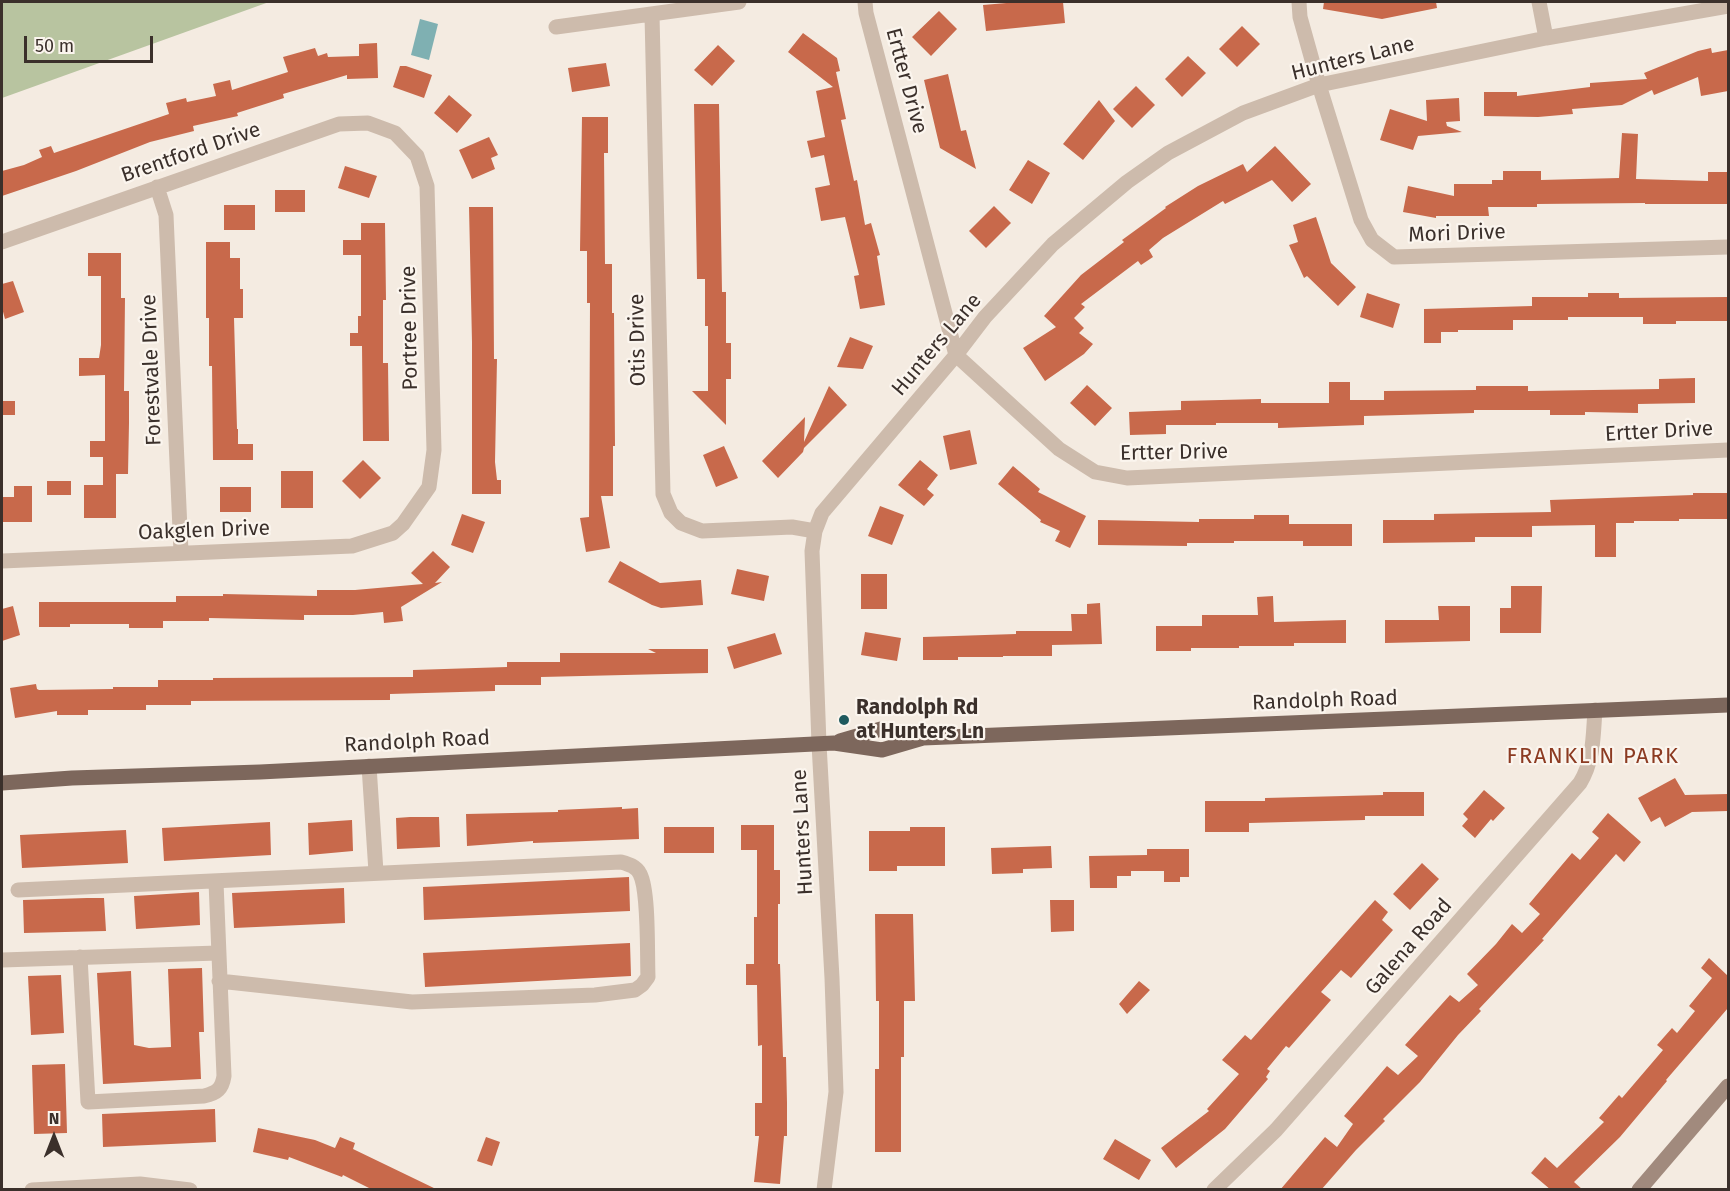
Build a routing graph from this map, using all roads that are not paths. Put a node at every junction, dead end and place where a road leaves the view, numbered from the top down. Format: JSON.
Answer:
{"nodes":[{"id":1,"x":739,"y":2,"type":"edge"},
{"id":2,"x":865,"y":2,"type":"edge"},
{"id":3,"x":1299,"y":2,"type":"edge"},
{"id":4,"x":1539,"y":2,"type":"edge"},
{"id":5,"x":1728,"y":6,"type":"edge"},
{"id":6,"x":652,"y":15,"type":"junction"},
{"id":7,"x":556,"y":27,"type":"dead end"},
{"id":8,"x":1546,"y":38,"type":"junction"},
{"id":9,"x":1319,"y":85,"type":"junction"},
{"id":10,"x":395,"y":134,"type":"joint"},
{"id":11,"x":157,"y":187,"type":"junction"},
{"id":12,"x":2,"y":242,"type":"edge"},
{"id":13,"x":1728,"y":247,"type":"edge"},
{"id":14,"x":956,"y":355,"type":"junction"},
{"id":15,"x":1728,"y":450,"type":"edge"},
{"id":16,"x":403,"y":524,"type":"joint"},
{"id":17,"x":815,"y":531,"type":"junction"},
{"id":18,"x":181,"y":552,"type":"junction"},
{"id":19,"x":2,"y":561,"type":"edge"},
{"id":20,"x":1728,"y":705,"type":"edge"},
{"id":21,"x":1595,"y":710,"type":"junction"},
{"id":22,"x":826,"y":743,"type":"junction"},
{"id":23,"x":369,"y":766,"type":"junction"},
{"id":24,"x":2,"y":783,"type":"edge"},
{"id":25,"x":376,"y":872,"type":"junction"},
{"id":26,"x":216,"y":882,"type":"junction"},
{"id":27,"x":18,"y":890,"type":"dead end"},
{"id":28,"x":218,"y":953,"type":"junction"},
{"id":29,"x":80,"y":957,"type":"junction"},
{"id":30,"x":2,"y":960,"type":"edge"},
{"id":31,"x":219,"y":981,"type":"junction"},
{"id":32,"x":1728,"y":1086,"type":"edge"},
{"id":33,"x":32,"y":1190,"type":"edge"},
{"id":34,"x":190,"y":1190,"type":"edge"},
{"id":35,"x":824,"y":1190,"type":"edge"},
{"id":36,"x":1214,"y":1190,"type":"edge"},
{"id":37,"x":1639,"y":1190,"type":"edge"}],
"edges":[{"from":1,"to":6,"type":"street"},
{"from":2,"to":14,"type":"street","name":"Ertter Drive"},
{"from":3,"to":9,"type":"street","name":"Mori Drive"},
{"from":4,"to":8,"type":"street"},
{"from":5,"to":8,"type":"street","name":"Hunters Lane"},
{"from":6,"to":7,"type":"street"},
{"from":6,"to":17,"type":"street","name":"Otis Drive"},
{"from":8,"to":9,"type":"street","name":"Hunters Lane"},
{"from":9,"to":13,"type":"street","name":"Mori Drive"},
{"from":9,"to":14,"type":"street","name":"Hunters Lane"},
{"from":10,"to":11,"type":"street","name":"Brentford Drive"},
{"from":10,"to":16,"type":"street","name":"Portree Drive"},
{"from":11,"to":12,"type":"street","name":"Brentford Drive"},
{"from":11,"to":18,"type":"street","name":"Forestvale Drive"},
{"from":14,"to":15,"type":"street","name":"Ertter Drive"},
{"from":14,"to":17,"type":"street","name":"Hunters Lane"},
{"from":16,"to":18,"type":"street","name":"Oakglen Drive"},
{"from":17,"to":22,"type":"street","name":"Hunters Lane"},
{"from":18,"to":19,"type":"street","name":"Oakglen Drive"},
{"from":20,"to":21,"type":"main road","name":"Randolph Road"},
{"from":21,"to":22,"type":"main road","name":"Randolph Road"},
{"from":21,"to":36,"type":"street","name":"Galena Road"},
{"from":22,"to":23,"type":"main road","name":"Randolph Road"},
{"from":22,"to":35,"type":"street","name":"Hunters Lane"},
{"from":23,"to":24,"type":"main road","name":"Randolph Road"},
{"from":23,"to":25,"type":"street"},
{"from":25,"to":26,"type":"street"},
{"from":25,"to":31,"type":"street"},
{"from":26,"to":27,"type":"street"},
{"from":26,"to":28,"type":"street"},
{"from":28,"to":29,"type":"street"},
{"from":28,"to":31,"type":"street"},
{"from":29,"to":30,"type":"street"},
{"from":29,"to":31,"type":"street"},
{"from":32,"to":37,"type":"street"},
{"from":33,"to":34,"type":"street"}]}
